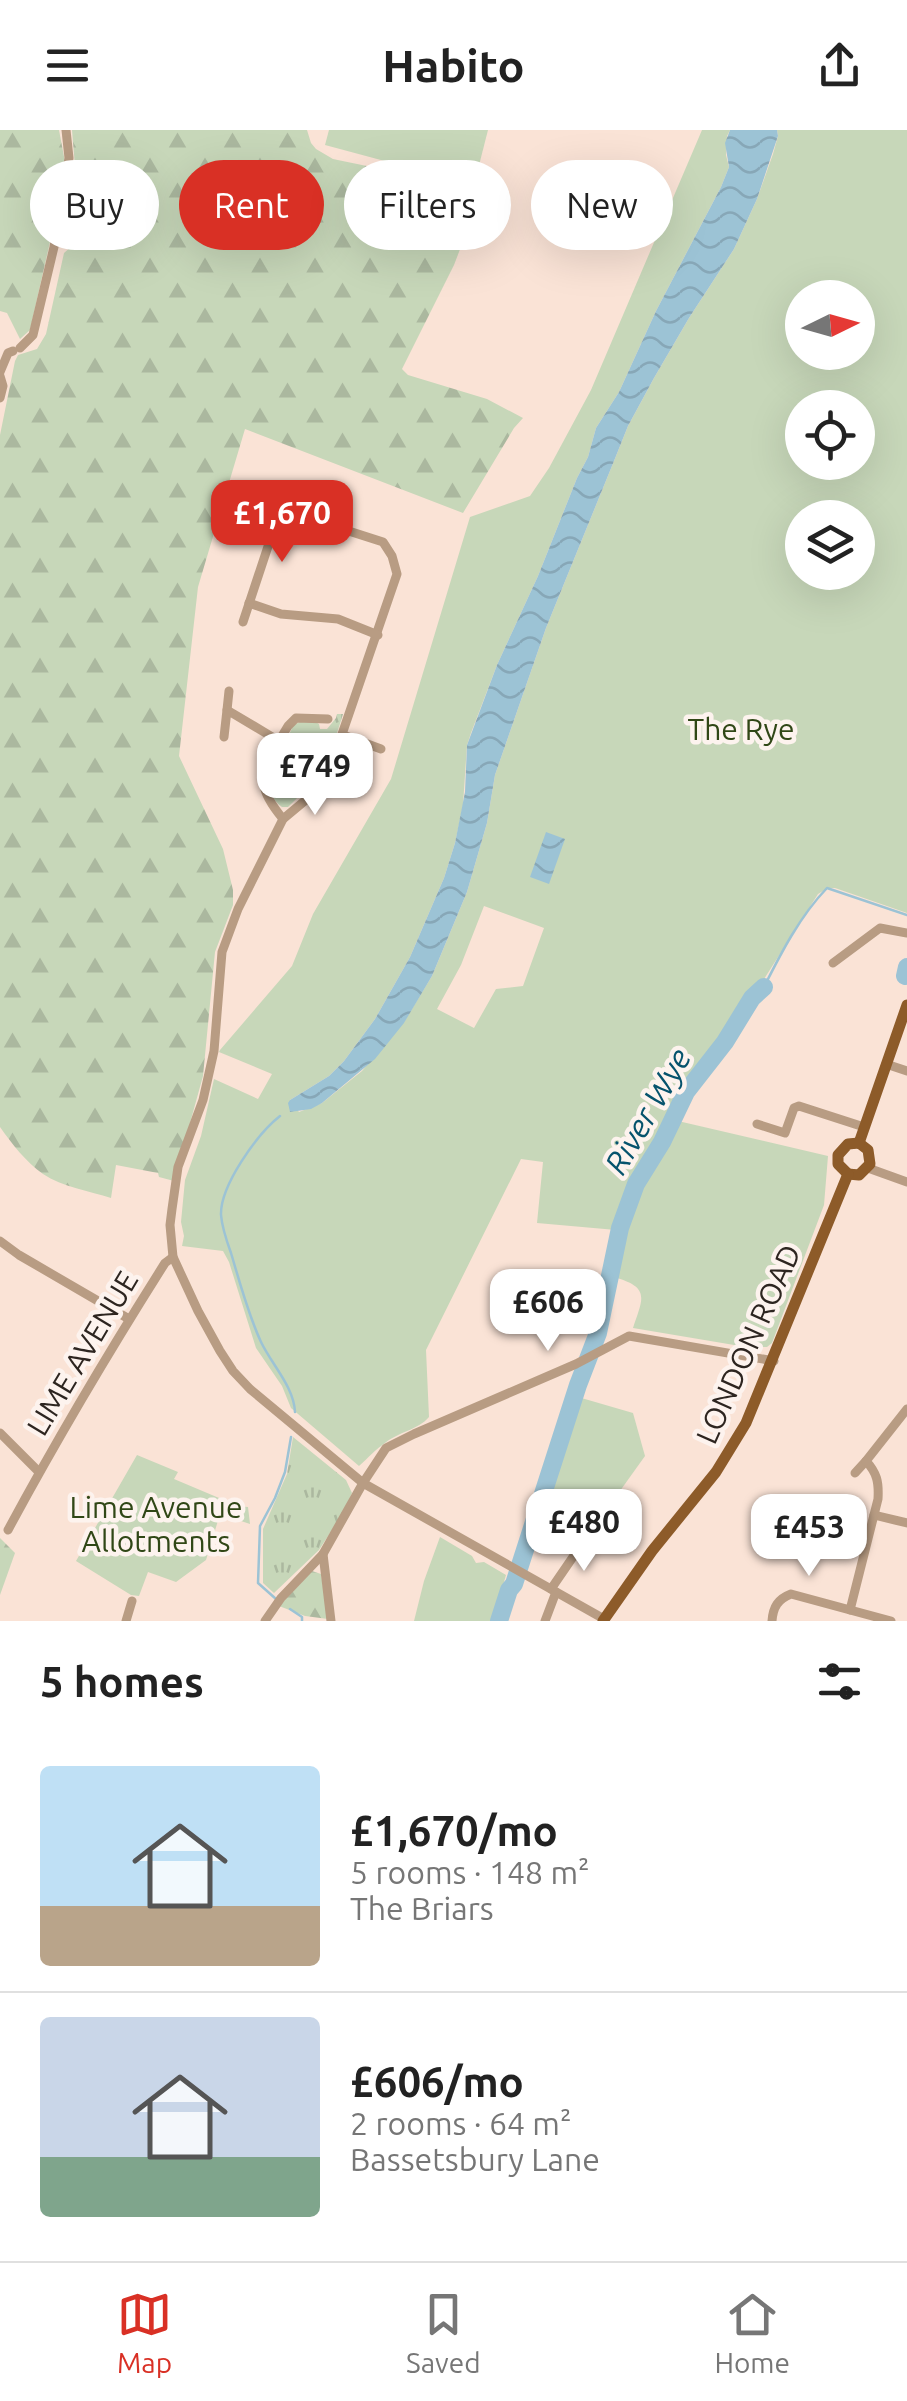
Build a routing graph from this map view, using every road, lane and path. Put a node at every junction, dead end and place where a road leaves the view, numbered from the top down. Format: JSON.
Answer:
{"nodes":[{"id":1,"x":66,"y":130,"type":"edge"},
{"id":2,"x":0,"y":374,"type":"edge"},
{"id":3,"x":0,"y":398,"type":"edge"},
{"id":4,"x":284,"y":496,"type":"dead end"},
{"id":5,"x":280,"y":510,"type":"junction"},
{"id":6,"x":249,"y":603,"type":"junction"},
{"id":7,"x":242,"y":622,"type":"dead end"},
{"id":8,"x":378,"y":635,"type":"junction"},
{"id":9,"x":229,"y":691,"type":"dead end"},
{"id":10,"x":227,"y":710,"type":"junction"},
{"id":11,"x":328,"y":719,"type":"dead end"},
{"id":12,"x":342,"y":735,"type":"junction"},
{"id":13,"x":224,"y":736,"type":"dead end"},
{"id":14,"x":280,"y":741,"type":"junction"},
{"id":15,"x":380,"y":749,"type":"dead end"},
{"id":16,"x":283,"y":819,"type":"junction"},
{"id":17,"x":905,"y":933,"type":"edge"},
{"id":18,"x":834,"y":963,"type":"dead end"},
{"id":19,"x":907,"y":1005,"type":"edge"},
{"id":20,"x":886,"y":1064,"type":"junction"},
{"id":21,"x":907,"y":1071,"type":"edge"},
{"id":22,"x":757,"y":1124,"type":"dead end"},
{"id":23,"x":864,"y":1127,"type":"junction"},
{"id":24,"x":859,"y":1144,"type":"junction"},
{"id":25,"x":868,"y":1168,"type":"junction"},
{"id":26,"x":848,"y":1174,"type":"junction"},
{"id":27,"x":907,"y":1182,"type":"edge"},
{"id":28,"x":0,"y":1241,"type":"edge"},
{"id":29,"x":174,"y":1257,"type":"junction"},
{"id":30,"x":130,"y":1319,"type":"junction"},
{"id":31,"x":774,"y":1360,"type":"junction"},
{"id":32,"x":907,"y":1409,"type":"edge"},
{"id":33,"x":0,"y":1432,"type":"edge"},
{"id":34,"x":866,"y":1461,"type":"junction"},
{"id":35,"x":39,"y":1472,"type":"junction"},
{"id":36,"x":855,"y":1473,"type":"dead end"},
{"id":37,"x":363,"y":1482,"type":"junction"},
{"id":38,"x":874,"y":1515,"type":"junction"},
{"id":39,"x":907,"y":1524,"type":"edge"},
{"id":40,"x":8,"y":1530,"type":"dead end"},
{"id":41,"x":586,"y":1538,"type":"dead end"},
{"id":42,"x":323,"y":1554,"type":"junction"},
{"id":43,"x":554,"y":1590,"type":"junction"},
{"id":44,"x":132,"y":1601,"type":"dead end"},
{"id":45,"x":850,"y":1610,"type":"junction"},
{"id":46,"x":604,"y":1620,"type":"edge"},
{"id":47,"x":126,"y":1621,"type":"edge"},
{"id":48,"x":264,"y":1621,"type":"edge"},
{"id":49,"x":331,"y":1621,"type":"edge"},
{"id":50,"x":545,"y":1621,"type":"edge"},
{"id":51,"x":772,"y":1621,"type":"edge"},
{"id":52,"x":891,"y":1621,"type":"edge"}],
"edges":[{"from":1,"to":2,"type":"street"},
{"from":2,"to":3,"type":"street"},
{"from":4,"to":5,"type":"street"},
{"from":5,"to":6,"type":"street"},
{"from":5,"to":8,"type":"street"},
{"from":6,"to":7,"type":"street"},
{"from":6,"to":8,"type":"street"},
{"from":8,"to":12,"type":"street"},
{"from":9,"to":10,"type":"street"},
{"from":10,"to":13,"type":"street"},
{"from":10,"to":14,"type":"street"},
{"from":11,"to":14,"type":"street"},
{"from":12,"to":15,"type":"street"},
{"from":12,"to":16,"type":"street"},
{"from":14,"to":16,"type":"street"},
{"from":16,"to":29,"type":"street"},
{"from":17,"to":18,"type":"street"},
{"from":19,"to":20,"type":"main road","name":"LONDON ROAD"},
{"from":20,"to":21,"type":"street"},
{"from":20,"to":23,"type":"main road","name":"LONDON ROAD"},
{"from":22,"to":23,"type":"street"},
{"from":23,"to":24,"type":"main road","name":"LONDON ROAD"},
{"from":24,"to":25,"type":"main road"},
{"from":24,"to":26,"type":"main road","name":"LONDON ROAD"},
{"from":25,"to":26,"type":"main road"},
{"from":25,"to":27,"type":"street"},
{"from":26,"to":31,"type":"main road","name":"LONDON ROAD"},
{"from":28,"to":30,"type":"street"},
{"from":29,"to":30,"type":"street","name":"LIME AVENUE"},
{"from":29,"to":37,"type":"street"},
{"from":30,"to":35,"type":"street","name":"LIME AVENUE"},
{"from":31,"to":37,"type":"street"},
{"from":31,"to":46,"type":"main road","name":"LONDON ROAD"},
{"from":32,"to":34,"type":"street"},
{"from":33,"to":35,"type":"street"},
{"from":34,"to":36,"type":"street"},
{"from":34,"to":38,"type":"street"},
{"from":35,"to":40,"type":"street","name":"LIME AVENUE"},
{"from":37,"to":42,"type":"street"},
{"from":37,"to":43,"type":"street"},
{"from":38,"to":39,"type":"street"},
{"from":38,"to":45,"type":"street"},
{"from":41,"to":43,"type":"street"},
{"from":42,"to":48,"type":"street"},
{"from":42,"to":49,"type":"street"},
{"from":43,"to":46,"type":"street"},
{"from":43,"to":50,"type":"street"},
{"from":44,"to":47,"type":"street"},
{"from":45,"to":51,"type":"street"},
{"from":45,"to":52,"type":"street"}]}
